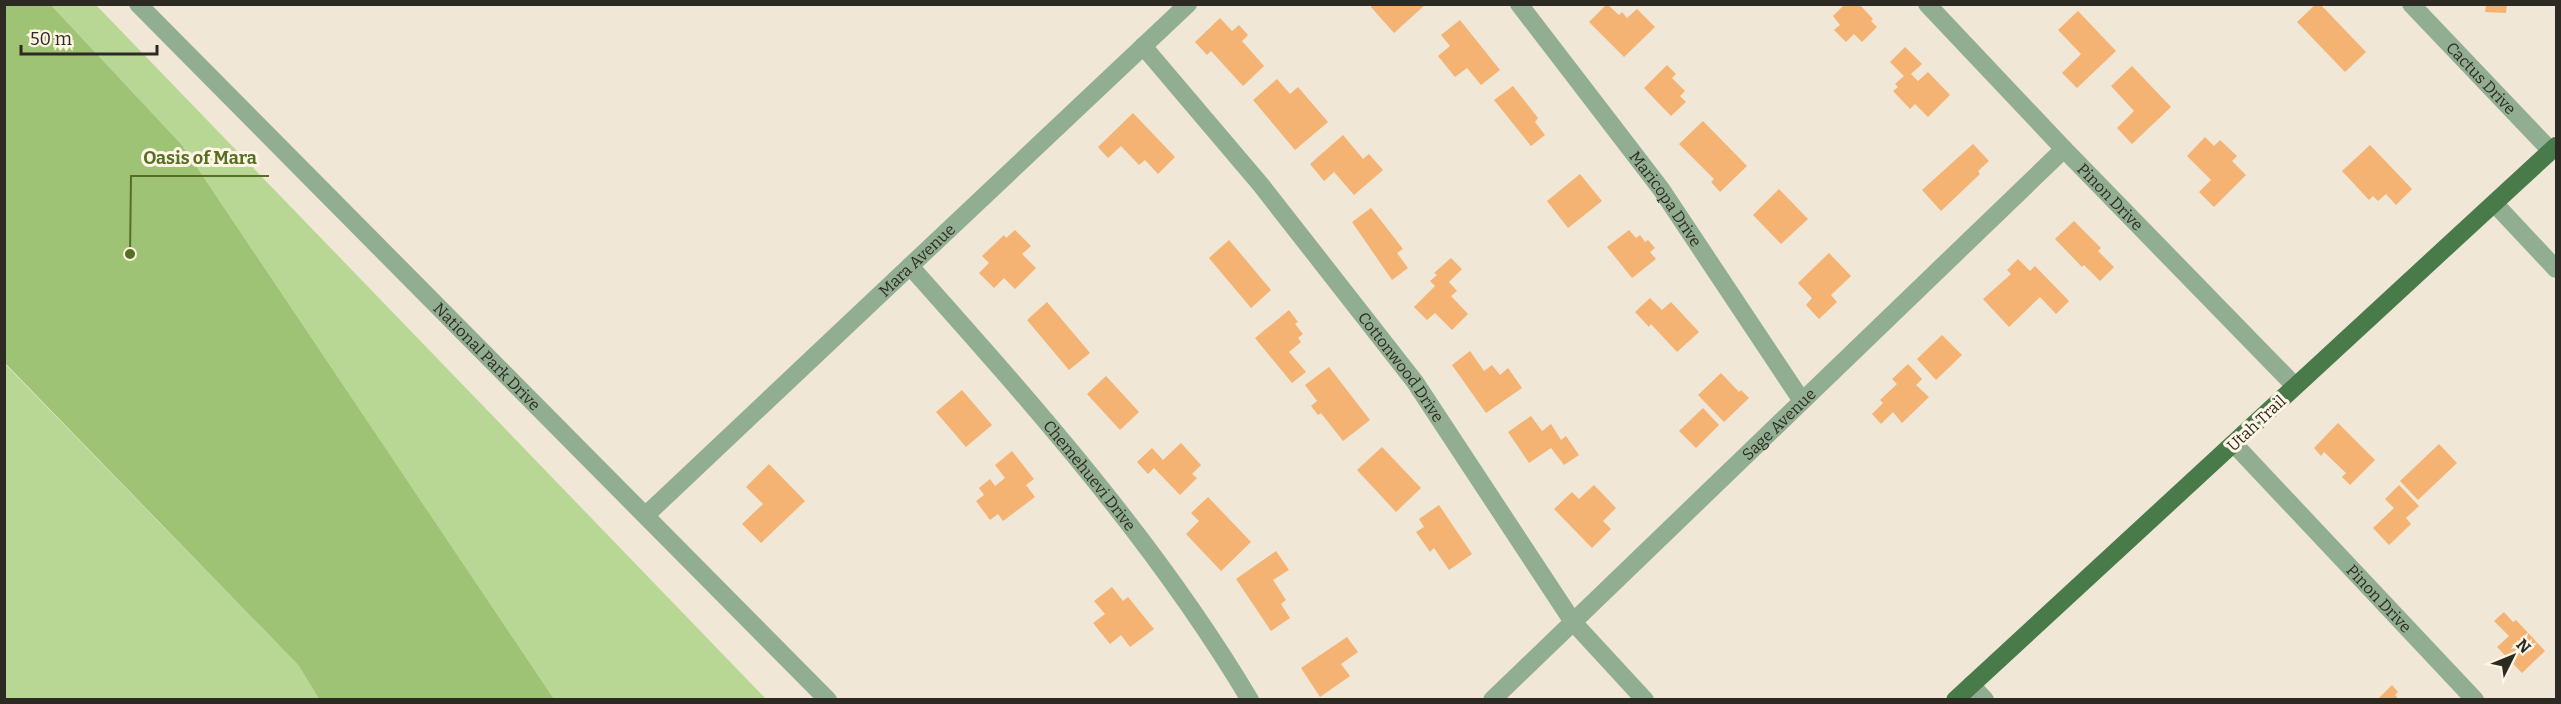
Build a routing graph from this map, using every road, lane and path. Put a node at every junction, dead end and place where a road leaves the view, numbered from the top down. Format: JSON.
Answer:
{"nodes":[{"id":1,"x":1188,"y":4,"type":"edge"},
{"id":2,"x":1519,"y":4,"type":"edge"},
{"id":3,"x":1927,"y":4,"type":"edge"},
{"id":4,"x":2410,"y":4,"type":"edge"},
{"id":5,"x":142,"y":8,"type":"edge"},
{"id":6,"x":1143,"y":46,"type":"junction"},
{"id":7,"x":2554,"y":148,"type":"edge"},
{"id":8,"x":2064,"y":149,"type":"junction"},
{"id":9,"x":2495,"y":204,"type":"junction"},
{"id":10,"x":910,"y":266,"type":"junction"},
{"id":11,"x":2556,"y":269,"type":"edge"},
{"id":12,"x":2295,"y":386,"type":"junction"},
{"id":13,"x":1802,"y":401,"type":"junction"},
{"id":14,"x":2234,"y":444,"type":"junction"},
{"id":15,"x":646,"y":515,"type":"junction"},
{"id":16,"x":1574,"y":622,"type":"junction"},
{"id":17,"x":1971,"y":685,"type":"junction"},
{"id":18,"x":828,"y":699,"type":"edge"},
{"id":19,"x":1250,"y":699,"type":"edge"},
{"id":20,"x":1492,"y":699,"type":"edge"},
{"id":21,"x":1645,"y":699,"type":"edge"},
{"id":22,"x":1955,"y":699,"type":"edge"},
{"id":23,"x":1985,"y":699,"type":"edge"},
{"id":24,"x":2475,"y":699,"type":"edge"}],
"edges":[{"from":1,"to":6,"type":"street","name":"Mara Avenue"},
{"from":2,"to":13,"type":"street","name":"Maricopa Drive"},
{"from":3,"to":8,"type":"street","name":"Pinon Drive"},
{"from":4,"to":7,"type":"street","name":"Cactus Drive"},
{"from":5,"to":15,"type":"street","name":"National Park Drive"},
{"from":6,"to":10,"type":"street","name":"Mara Avenue"},
{"from":6,"to":16,"type":"street","name":"Cottonwood Drive"},
{"from":7,"to":9,"type":"main road","name":"Utah Trail"},
{"from":8,"to":12,"type":"street","name":"Pinon Drive"},
{"from":8,"to":13,"type":"street","name":"Sage Avenue"},
{"from":9,"to":11,"type":"street"},
{"from":9,"to":12,"type":"main road","name":"Utah Trail"},
{"from":10,"to":15,"type":"street","name":"Mara Avenue"},
{"from":10,"to":19,"type":"street","name":"Chemehuevi Drive"},
{"from":12,"to":14,"type":"main road","name":"Utah Trail"},
{"from":13,"to":16,"type":"street","name":"Sage Avenue"},
{"from":14,"to":17,"type":"main road","name":"Utah Trail"},
{"from":14,"to":24,"type":"street","name":"Pinon Drive"},
{"from":15,"to":18,"type":"street","name":"National Park Drive"},
{"from":16,"to":20,"type":"street","name":"Sage Avenue"},
{"from":16,"to":21,"type":"street","name":"Cottonwood Drive"},
{"from":17,"to":22,"type":"main road","name":"Utah Trail"},
{"from":17,"to":23,"type":"street"}]}
